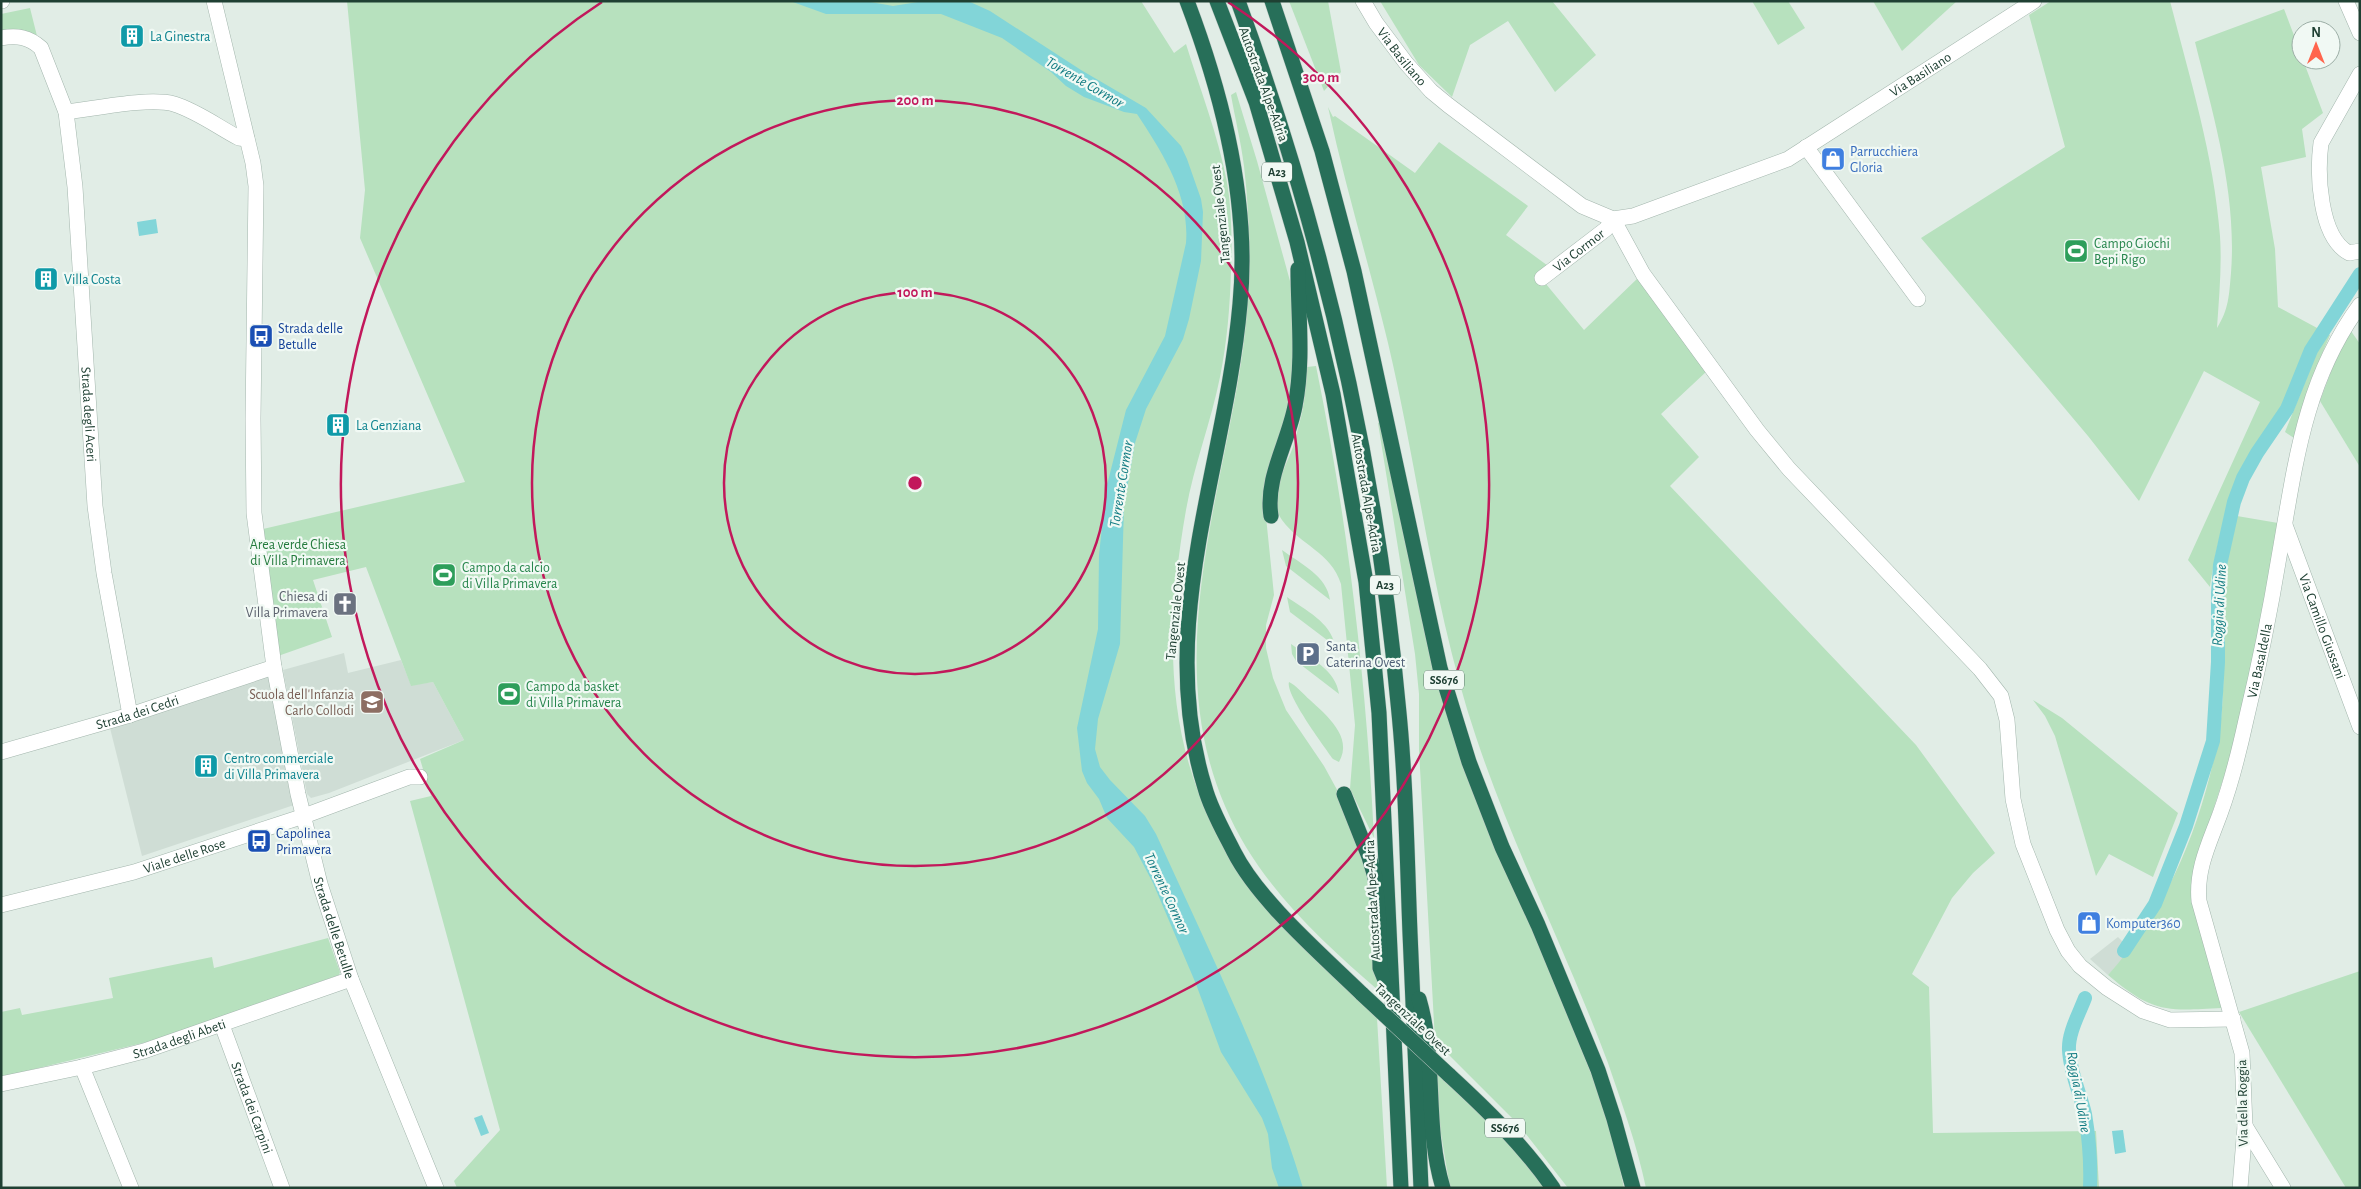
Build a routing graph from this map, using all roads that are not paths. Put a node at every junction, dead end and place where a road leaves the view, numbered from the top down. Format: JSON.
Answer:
{"nodes":[{"id":1,"x":214,"y":1,"type":"edge"},
{"id":2,"x":1187,"y":1,"type":"edge"},
{"id":3,"x":1217,"y":1,"type":"edge"},
{"id":4,"x":1238,"y":1,"type":"edge"},
{"id":5,"x":1272,"y":1,"type":"edge"},
{"id":6,"x":1363,"y":1,"type":"edge"},
{"id":7,"x":2034,"y":1,"type":"edge"},
{"id":8,"x":2346,"y":1,"type":"edge"},
{"id":9,"x":2360,"y":32,"type":"edge"},
{"id":10,"x":1,"y":38,"type":"edge"},
{"id":11,"x":2360,"y":74,"type":"edge"},
{"id":12,"x":66,"y":112,"type":"junction"},
{"id":13,"x":247,"y":139,"type":"junction"},
{"id":14,"x":1806,"y":147,"type":"junction"},
{"id":15,"x":1613,"y":219,"type":"junction"},
{"id":16,"x":1298,"y":242,"type":"junction"},
{"id":17,"x":2360,"y":251,"type":"edge"},
{"id":18,"x":1542,"y":278,"type":"dead end"},
{"id":19,"x":1918,"y":299,"type":"dead end"},
{"id":20,"x":2360,"y":305,"type":"edge"},
{"id":21,"x":1270,"y":516,"type":"dead end"},
{"id":22,"x":2284,"y":524,"type":"junction"},
{"id":23,"x":274,"y":667,"type":"junction"},
{"id":24,"x":130,"y":715,"type":"junction"},
{"id":25,"x":2360,"y":727,"type":"edge"},
{"id":26,"x":1,"y":752,"type":"edge"},
{"id":27,"x":420,"y":777,"type":"dead end"},
{"id":28,"x":1344,"y":794,"type":"dead end"},
{"id":29,"x":304,"y":816,"type":"junction"},
{"id":30,"x":1,"y":905,"type":"edge"},
{"id":31,"x":1411,"y":974,"type":"junction"},
{"id":32,"x":351,"y":979,"type":"junction"},
{"id":33,"x":1393,"y":998,"type":"junction"},
{"id":34,"x":2233,"y":1019,"type":"junction"},
{"id":35,"x":222,"y":1025,"type":"junction"},
{"id":36,"x":82,"y":1067,"type":"junction"},
{"id":37,"x":1,"y":1084,"type":"edge"},
{"id":38,"x":2245,"y":1126,"type":"junction"},
{"id":39,"x":131,"y":1188,"type":"edge"},
{"id":40,"x":282,"y":1188,"type":"edge"},
{"id":41,"x":436,"y":1188,"type":"edge"},
{"id":42,"x":1401,"y":1188,"type":"edge"},
{"id":43,"x":1422,"y":1188,"type":"edge"},
{"id":44,"x":1443,"y":1188,"type":"edge"},
{"id":45,"x":1553,"y":1188,"type":"edge"},
{"id":46,"x":1633,"y":1188,"type":"edge"},
{"id":47,"x":2240,"y":1188,"type":"edge"},
{"id":48,"x":2283,"y":1188,"type":"edge"}],
"edges":[{"from":1,"to":13,"type":"street","name":"Strada delle Betulle"},
{"from":2,"to":45,"type":"highway","name":"Tangenziale Ovest","number":"SS676","bridge":true},
{"from":3,"to":16,"type":"highway","name":"Autostrada Alpe-Adria","number":"A23"},
{"from":4,"to":31,"type":"highway","name":"Autostrada Alpe-Adria","number":"A23"},
{"from":5,"to":46,"type":"highway","number":"SS676"},
{"from":6,"to":15,"type":"street","name":"Via Basiliano"},
{"from":7,"to":14,"type":"street","name":"Via Basiliano"},
{"from":8,"to":9,"type":"street"},
{"from":10,"to":12,"type":"street","name":"Strada degli Aceri"},
{"from":11,"to":17,"type":"street"},
{"from":12,"to":13,"type":"street"},
{"from":12,"to":24,"type":"street","name":"Strada degli Aceri"},
{"from":13,"to":23,"type":"street","name":"Strada delle Betulle"},
{"from":14,"to":15,"type":"street","name":"Via Basiliano"},
{"from":14,"to":19,"type":"street"},
{"from":15,"to":18,"type":"street","name":"Via Cormor"},
{"from":15,"to":34,"type":"street"},
{"from":16,"to":21,"type":"highway"},
{"from":16,"to":33,"type":"highway","name":"Autostrada Alpe-Adria","number":"A23"},
{"from":20,"to":22,"type":"street","name":"Via Basaldella"},
{"from":22,"to":25,"type":"street","name":"Via Camillo Giussani"},
{"from":22,"to":34,"type":"street","name":"Via Basaldella"},
{"from":23,"to":24,"type":"street","name":"Strada dei Cedri"},
{"from":23,"to":29,"type":"street","name":"Strada delle Betulle"},
{"from":24,"to":26,"type":"street","name":"Strada dei Cedri"},
{"from":27,"to":29,"type":"street","name":"Viale delle Rose"},
{"from":28,"to":33,"type":"highway"},
{"from":29,"to":30,"type":"street","name":"Viale delle Rose"},
{"from":29,"to":32,"type":"street","name":"Strada delle Betulle"},
{"from":31,"to":43,"type":"highway","name":"Autostrada Alpe-Adria","number":"A23"},
{"from":31,"to":44,"type":"highway"},
{"from":32,"to":35,"type":"street","name":"Strada degli Abeti"},
{"from":32,"to":41,"type":"street","name":"Strada delle Betulle"},
{"from":33,"to":42,"type":"highway","name":"Autostrada Alpe-Adria","number":"A23"},
{"from":34,"to":38,"type":"street","name":"Via della Roggia"},
{"from":35,"to":36,"type":"street","name":"Strada degli Abeti"},
{"from":35,"to":40,"type":"street","name":"Strada dei Carpini"},
{"from":36,"to":37,"type":"street","name":"Strada degli Abeti"},
{"from":36,"to":39,"type":"street"},
{"from":38,"to":47,"type":"street","name":"Via della Roggia"},
{"from":38,"to":48,"type":"street"}]}
